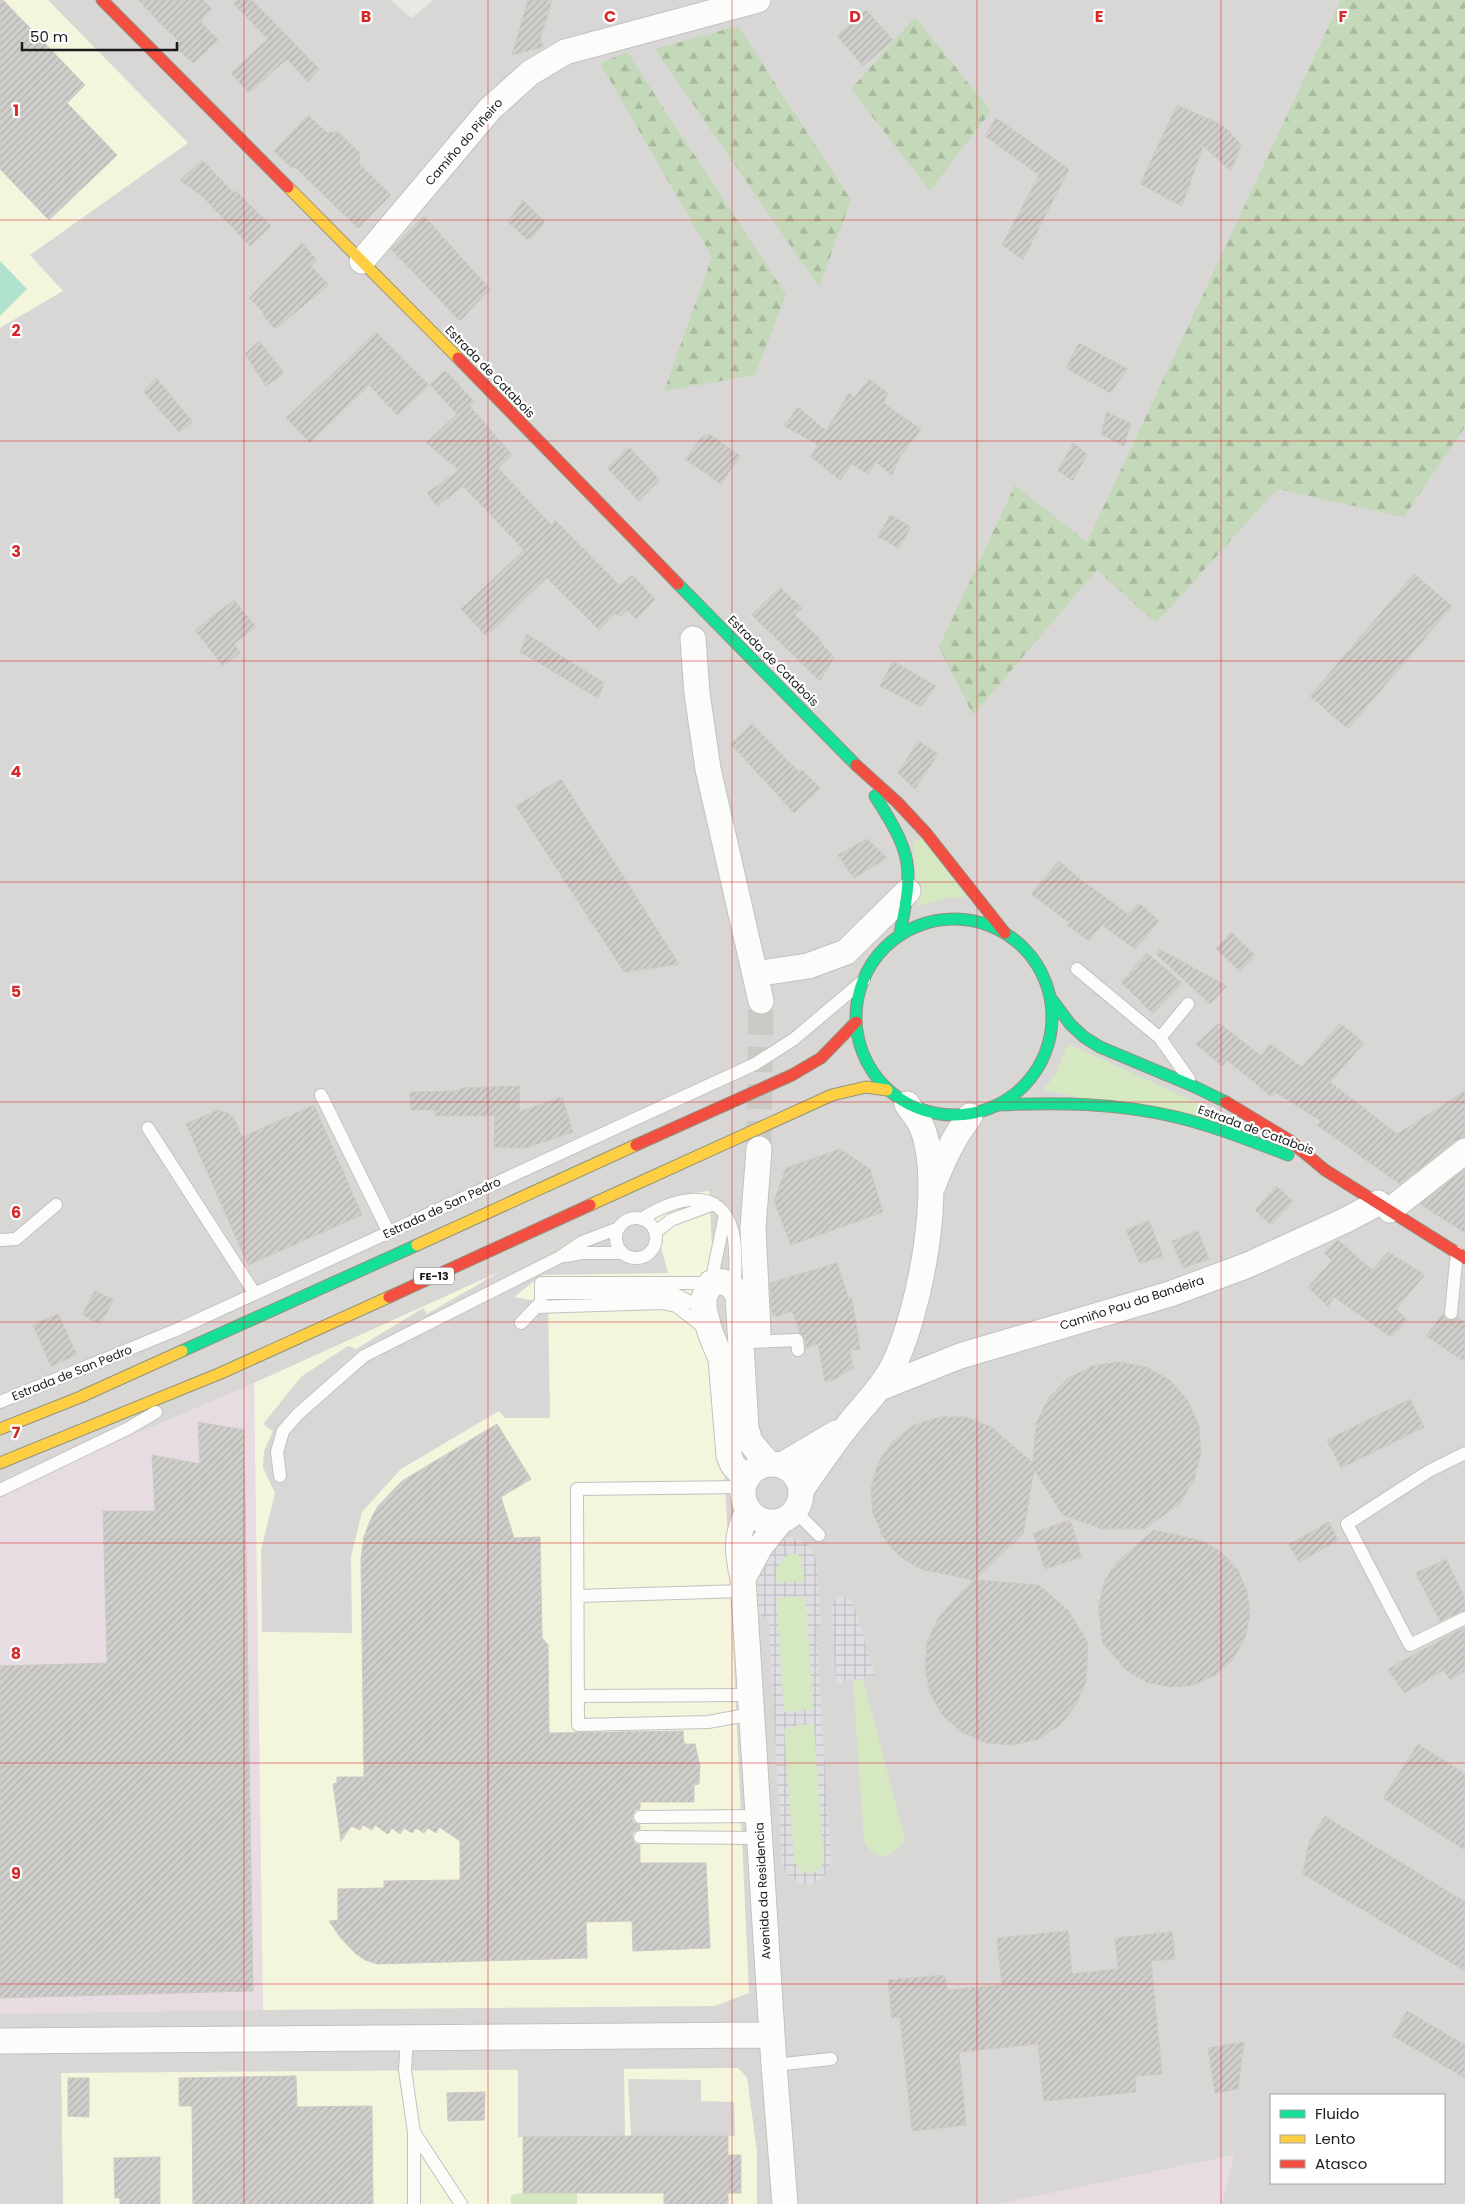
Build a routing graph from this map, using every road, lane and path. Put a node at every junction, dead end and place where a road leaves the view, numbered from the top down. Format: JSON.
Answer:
{"nodes":[{"id":1,"x":102,"y":0,"type":"edge"},
{"id":2,"x":758,"y":0,"type":"edge"},
{"id":3,"x":362,"y":262,"type":"junction"},
{"id":4,"x":693,"y":639,"type":"dead end"},
{"id":5,"x":856,"y":764,"type":"junction"},
{"id":6,"x":908,"y":891,"type":"junction"},
{"id":7,"x":900,"y":933,"type":"junction"},
{"id":8,"x":1005,"y":933,"type":"junction"},
{"id":9,"x":1077,"y":969,"type":"dead end"},
{"id":10,"x":755,"y":974,"type":"junction"},
{"id":11,"x":864,"y":980,"type":"junction"},
{"id":12,"x":1050,"y":997,"type":"junction"},
{"id":13,"x":761,"y":1001,"type":"tunnel mouth"},
{"id":14,"x":1188,"y":1004,"type":"dead end"},
{"id":15,"x":856,"y":1022,"type":"junction"},
{"id":16,"x":1160,"y":1038,"type":"junction"},
{"id":17,"x":1194,"y":1086,"type":"junction"},
{"id":18,"x":887,"y":1090,"type":"junction"},
{"id":19,"x":321,"y":1095,"type":"dead end"},
{"id":20,"x":907,"y":1104,"type":"junction"},
{"id":21,"x":998,"y":1105,"type":"junction"},
{"id":22,"x":970,"y":1116,"type":"junction"},
{"id":23,"x":148,"y":1128,"type":"dead end"},
{"id":24,"x":759,"y":1149,"type":"tunnel mouth"},
{"id":25,"x":1465,"y":1151,"type":"edge"},
{"id":26,"x":1325,"y":1170,"type":"junction"},
{"id":27,"x":930,"y":1195,"type":"junction"},
{"id":28,"x":714,"y":1204,"type":"junction"},
{"id":29,"x":56,"y":1206,"type":"dead end"},
{"id":30,"x":1384,"y":1206,"type":"junction"},
{"id":31,"x":726,"y":1215,"type":"junction"},
{"id":32,"x":642,"y":1219,"type":"junction"},
{"id":33,"x":619,"y":1228,"type":"junction"},
{"id":34,"x":656,"y":1232,"type":"junction"},
{"id":35,"x":389,"y":1233,"type":"junction"},
{"id":36,"x":0,"y":1240,"type":"edge"},
{"id":37,"x":622,"y":1253,"type":"junction"},
{"id":38,"x":1461,"y":1255,"type":"edge"},
{"id":39,"x":560,"y":1257,"type":"junction"},
{"id":40,"x":712,"y":1283,"type":"junction"},
{"id":41,"x":541,"y":1288,"type":"junction"},
{"id":42,"x":735,"y":1288,"type":"junction"},
{"id":43,"x":255,"y":1294,"type":"junction"},
{"id":44,"x":536,"y":1306,"type":"junction"},
{"id":45,"x":1451,"y":1314,"type":"dead end"},
{"id":46,"x":707,"y":1320,"type":"junction"},
{"id":47,"x":521,"y":1323,"type":"dead end"},
{"id":48,"x":749,"y":1337,"type":"junction"},
{"id":49,"x":798,"y":1350,"type":"dead end"},
{"id":50,"x":221,"y":1373,"type":"junction"},
{"id":51,"x":880,"y":1388,"type":"junction"},
{"id":52,"x":0,"y":1402,"type":"edge"},
{"id":53,"x":848,"y":1425,"type":"junction"},
{"id":54,"x":0,"y":1429,"type":"edge"},
{"id":55,"x":1465,"y":1453,"type":"edge"},
{"id":56,"x":0,"y":1463,"type":"edge"},
{"id":57,"x":775,"y":1464,"type":"junction"},
{"id":58,"x":280,"y":1476,"type":"dead end"},
{"id":59,"x":0,"y":1490,"type":"edge"},
{"id":60,"x":746,"y":1492,"type":"junction"},
{"id":61,"x":792,"y":1507,"type":"junction"},
{"id":62,"x":820,"y":1535,"type":"dead end"},
{"id":63,"x":744,"y":1585,"type":"junction"},
{"id":64,"x":577,"y":1596,"type":"junction"},
{"id":65,"x":1465,"y":1618,"type":"edge"},
{"id":66,"x":578,"y":1696,"type":"junction"},
{"id":67,"x":752,"y":1705,"type":"junction"},
{"id":68,"x":640,"y":1817,"type":"dead end"},
{"id":69,"x":759,"y":1827,"type":"junction"},
{"id":70,"x":640,"y":1837,"type":"dead end"},
{"id":71,"x":772,"y":2035,"type":"junction"},
{"id":72,"x":407,"y":2038,"type":"junction"},
{"id":73,"x":0,"y":2040,"type":"edge"},
{"id":74,"x":831,"y":2059,"type":"dead end"},
{"id":75,"x":774,"y":2065,"type":"junction"},
{"id":76,"x":414,"y":2132,"type":"junction"},
{"id":77,"x":414,"y":2204,"type":"edge"},
{"id":78,"x":461,"y":2204,"type":"edge"},
{"id":79,"x":785,"y":2204,"type":"edge"}],
"edges":[{"from":1,"to":3,"type":"main road","name":"Estrada de Catabois"},
{"from":2,"to":3,"type":"street","name":"Camiño do Piñeiro"},
{"from":3,"to":5,"type":"main road","name":"Estrada de Catabois"},
{"from":4,"to":10,"type":"street"},
{"from":5,"to":6,"type":"main road","name":"Estrada de Catabois"},
{"from":5,"to":8,"type":"main road","name":"Estrada de Catabois"},
{"from":6,"to":7,"type":"main road","name":"Estrada de Catabois"},
{"from":6,"to":10,"type":"street"},
{"from":7,"to":8,"type":"main road","name":"Estrada de Catabois"},
{"from":7,"to":11,"type":"main road","name":"Estrada de Catabois"},
{"from":8,"to":12,"type":"main road","name":"Estrada de Catabois"},
{"from":9,"to":16,"type":"lane"},
{"from":10,"to":13,"type":"street"},
{"from":11,"to":15,"type":"main road","name":"Estrada de Catabois"},
{"from":11,"to":35,"type":"lane","name":"Estrada de San Pedro"},
{"from":12,"to":17,"type":"main road","name":"Estrada de Catabois"},
{"from":12,"to":21,"type":"main road","name":"Estrada de Catabois"},
{"from":14,"to":16,"type":"lane"},
{"from":15,"to":18,"type":"main road","name":"Estrada de Catabois"},
{"from":15,"to":54,"type":"main road"},
{"from":16,"to":17,"type":"lane"},
{"from":17,"to":26,"type":"main road","name":"Estrada de Catabois"},
{"from":18,"to":20,"type":"main road","name":"Estrada de Catabois"},
{"from":18,"to":50,"type":"main road","number":"FE-13"},
{"from":19,"to":35,"type":"lane"},
{"from":20,"to":22,"type":"main road","name":"Estrada de Catabois"},
{"from":20,"to":27,"type":"street"},
{"from":21,"to":22,"type":"main road","name":"Estrada de Catabois"},
{"from":21,"to":26,"type":"main road","name":"Estrada de Catabois"},
{"from":22,"to":27,"type":"street"},
{"from":23,"to":43,"type":"lane"},
{"from":24,"to":48,"type":"street"},
{"from":25,"to":30,"type":"street","name":"Camiño Pau da Bandeira"},
{"from":26,"to":30,"type":"main road","name":"Estrada de Catabois"},
{"from":27,"to":51,"type":"street"},
{"from":28,"to":31,"type":"lane"},
{"from":28,"to":32,"type":"lane"},
{"from":28,"to":34,"type":"lane"},
{"from":29,"to":36,"type":"lane"},
{"from":30,"to":38,"type":"main road","name":"Estrada de Catabois"},
{"from":30,"to":51,"type":"street","name":"Camiño Pau da Bandeira"},
{"from":31,"to":40,"type":"lane"},
{"from":31,"to":42,"type":"lane"},
{"from":32,"to":33,"type":"lane"},
{"from":32,"to":34,"type":"lane"},
{"from":33,"to":37,"type":"lane"},
{"from":33,"to":39,"type":"lane"},
{"from":34,"to":37,"type":"lane"},
{"from":35,"to":43,"type":"lane","name":"Estrada de San Pedro"},
{"from":37,"to":39,"type":"lane"},
{"from":38,"to":45,"type":"lane"},
{"from":39,"to":58,"type":"lane"},
{"from":40,"to":41,"type":"lane"},
{"from":40,"to":42,"type":"street"},
{"from":40,"to":46,"type":"street"},
{"from":41,"to":44,"type":"lane"},
{"from":41,"to":46,"type":"lane"},
{"from":42,"to":48,"type":"street"},
{"from":43,"to":52,"type":"lane","name":"Estrada de San Pedro"},
{"from":44,"to":46,"type":"lane"},
{"from":44,"to":47,"type":"lane"},
{"from":46,"to":60,"type":"street"},
{"from":48,"to":49,"type":"lane"},
{"from":48,"to":57,"type":"street"},
{"from":50,"to":56,"type":"main road","number":"FE-13"},
{"from":50,"to":59,"type":"lane"},
{"from":51,"to":53,"type":"street"},
{"from":53,"to":57,"type":"street"},
{"from":53,"to":61,"type":"street"},
{"from":55,"to":65,"type":"lane"},
{"from":57,"to":60,"type":"street"},
{"from":57,"to":61,"type":"street"},
{"from":60,"to":61,"type":"street"},
{"from":60,"to":63,"type":"street","name":"Avenida da Residencia"},
{"from":60,"to":64,"type":"lane"},
{"from":61,"to":62,"type":"lane"},
{"from":61,"to":63,"type":"street"},
{"from":63,"to":64,"type":"lane"},
{"from":63,"to":67,"type":"street","name":"Avenida da Residencia"},
{"from":64,"to":66,"type":"lane"},
{"from":66,"to":67,"type":"lane"},
{"from":66,"to":67,"type":"lane"},
{"from":67,"to":69,"type":"street","name":"Avenida da Residencia"},
{"from":68,"to":69,"type":"lane"},
{"from":69,"to":70,"type":"lane"},
{"from":69,"to":71,"type":"street","name":"Avenida da Residencia"},
{"from":71,"to":72,"type":"street"},
{"from":71,"to":75,"type":"street","name":"Avenida da Residencia"},
{"from":72,"to":73,"type":"street"},
{"from":72,"to":76,"type":"lane"},
{"from":74,"to":75,"type":"lane"},
{"from":75,"to":79,"type":"street","name":"Avenida da Residencia"},
{"from":76,"to":77,"type":"lane"},
{"from":76,"to":78,"type":"lane"}]}
